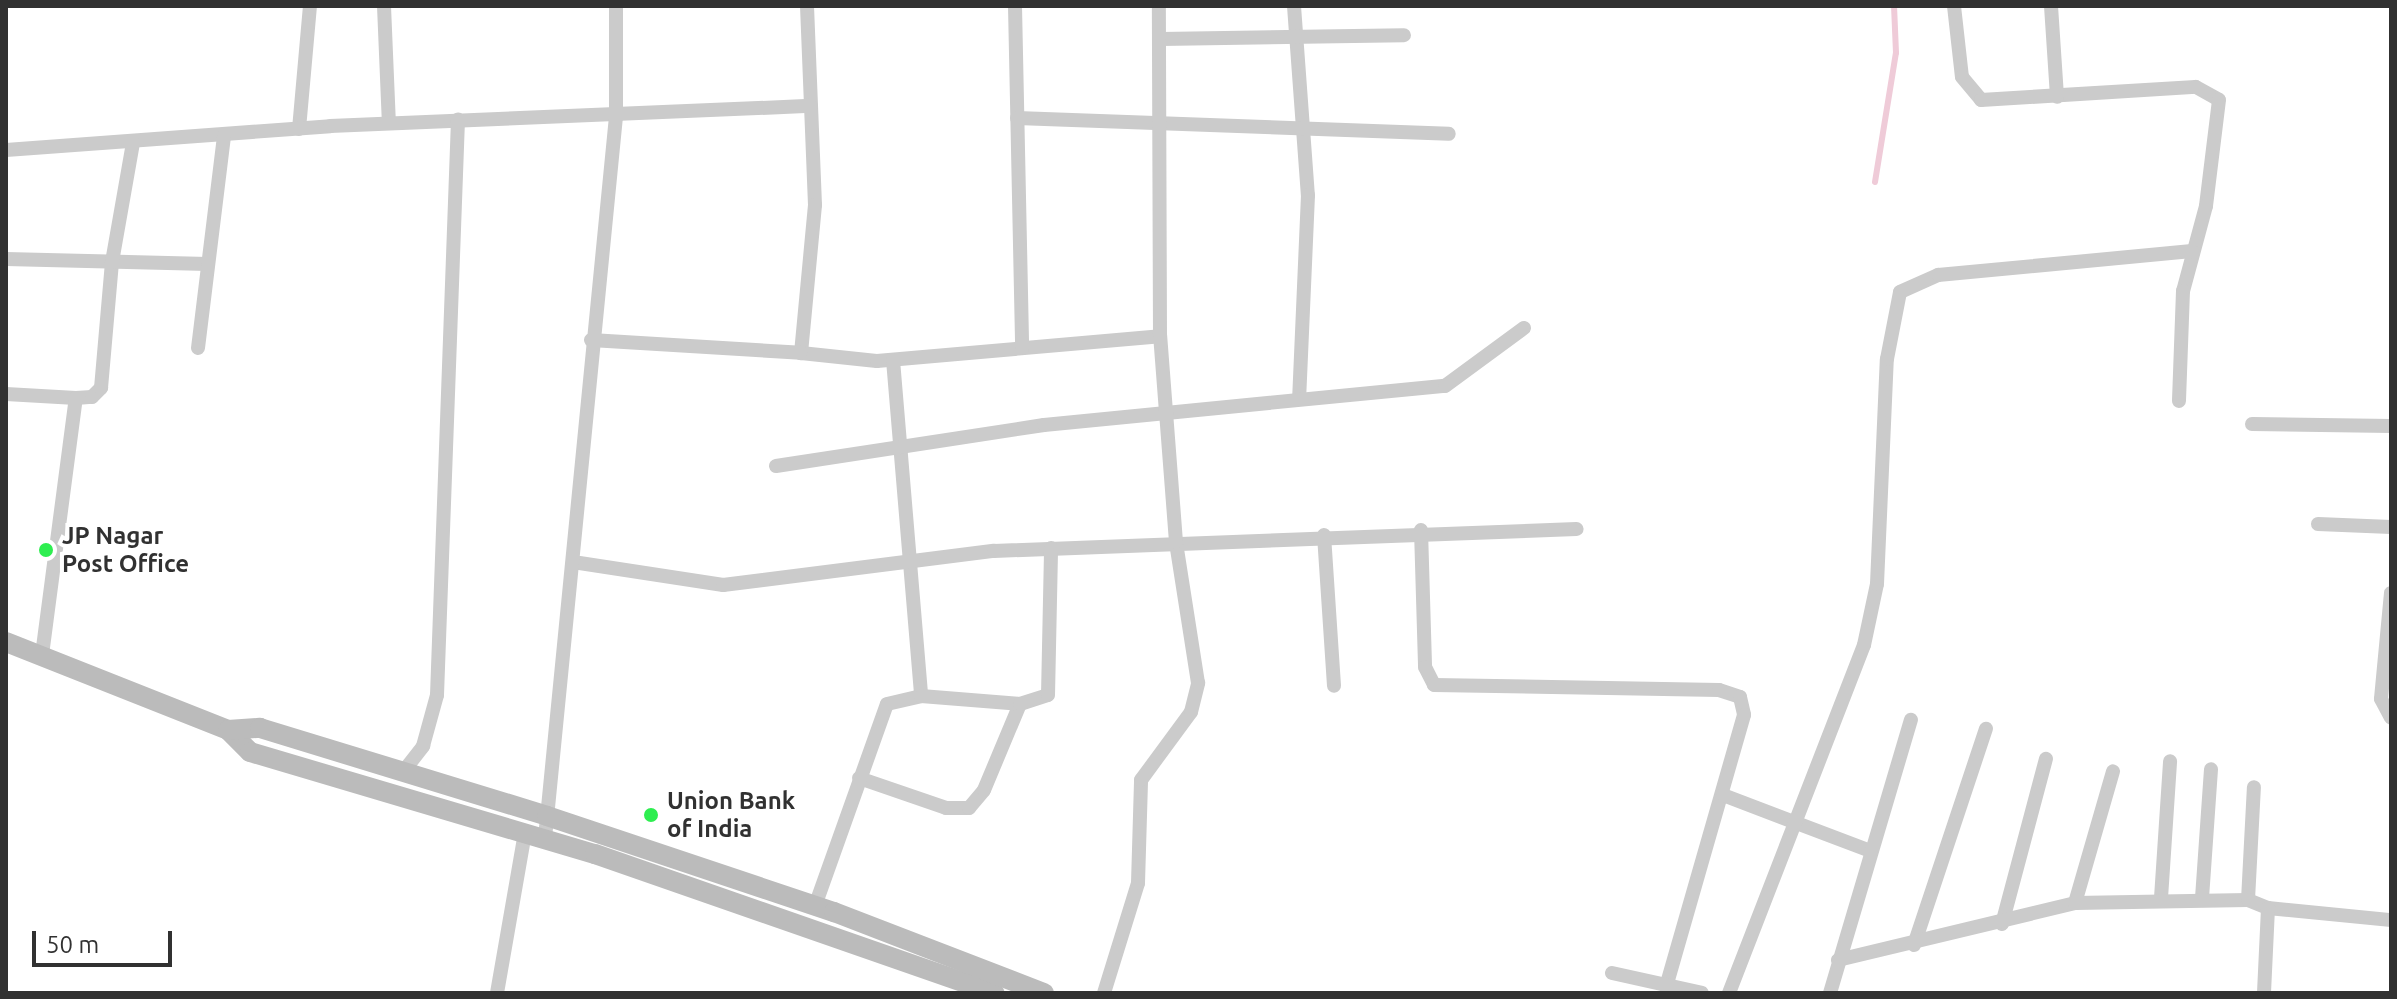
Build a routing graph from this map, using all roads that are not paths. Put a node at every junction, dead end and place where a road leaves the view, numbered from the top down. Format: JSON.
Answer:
{"nodes":[{"id":1,"x":310,"y":6,"type":"edge"},
{"id":2,"x":384,"y":6,"type":"edge"},
{"id":3,"x":616,"y":6,"type":"edge"},
{"id":4,"x":807,"y":6,"type":"edge"},
{"id":5,"x":1015,"y":6,"type":"edge"},
{"id":6,"x":1159,"y":6,"type":"edge"},
{"id":7,"x":1294,"y":6,"type":"edge"},
{"id":8,"x":1954,"y":6,"type":"edge"},
{"id":9,"x":2051,"y":6,"type":"edge"},
{"id":10,"x":1296,"y":33,"type":"junction"},
{"id":11,"x":1404,"y":35,"type":"dead end"},
{"id":12,"x":1161,"y":39,"type":"junction"},
{"id":13,"x":2057,"y":97,"type":"junction"},
{"id":14,"x":811,"y":106,"type":"junction"},
{"id":15,"x":616,"y":117,"type":"junction"},
{"id":16,"x":1017,"y":118,"type":"junction"},
{"id":17,"x":458,"y":119,"type":"junction"},
{"id":18,"x":389,"y":123,"type":"junction"},
{"id":19,"x":1162,"y":127,"type":"junction"},
{"id":20,"x":1304,"y":127,"type":"junction"},
{"id":21,"x":299,"y":129,"type":"junction"},
{"id":22,"x":1449,"y":134,"type":"dead end"},
{"id":23,"x":224,"y":136,"type":"junction"},
{"id":24,"x":133,"y":143,"type":"junction"},
{"id":25,"x":6,"y":150,"type":"edge"},
{"id":26,"x":2192,"y":251,"type":"junction"},
{"id":27,"x":6,"y":259,"type":"edge"},
{"id":28,"x":112,"y":262,"type":"junction"},
{"id":29,"x":208,"y":264,"type":"junction"},
{"id":30,"x":1524,"y":328,"type":"dead end"},
{"id":31,"x":1160,"y":336,"type":"junction"},
{"id":32,"x":591,"y":340,"type":"junction"},
{"id":33,"x":198,"y":348,"type":"dead end"},
{"id":34,"x":1022,"y":348,"type":"junction"},
{"id":35,"x":801,"y":353,"type":"junction"},
{"id":36,"x":893,"y":360,"type":"junction"},
{"id":37,"x":6,"y":394,"type":"edge"},
{"id":38,"x":76,"y":398,"type":"junction"},
{"id":39,"x":1299,"y":398,"type":"junction"},
{"id":40,"x":2179,"y":401,"type":"dead end"},
{"id":41,"x":1166,"y":412,"type":"junction"},
{"id":42,"x":2252,"y":424,"type":"dead end"},
{"id":43,"x":2391,"y":426,"type":"edge"},
{"id":44,"x":901,"y":447,"type":"junction"},
{"id":45,"x":776,"y":466,"type":"dead end"},
{"id":46,"x":2318,"y":524,"type":"dead end"},
{"id":47,"x":2391,"y":527,"type":"edge"},
{"id":48,"x":1577,"y":529,"type":"dead end"},
{"id":49,"x":1421,"y":530,"type":"junction"},
{"id":50,"x":1324,"y":535,"type":"junction"},
{"id":51,"x":1176,"y":542,"type":"junction"},
{"id":52,"x":1051,"y":548,"type":"junction"},
{"id":53,"x":913,"y":560,"type":"junction"},
{"id":54,"x":573,"y":562,"type":"junction"},
{"id":55,"x":2391,"y":593,"type":"edge"},
{"id":56,"x":6,"y":642,"type":"edge"},
{"id":57,"x":42,"y":655,"type":"junction"},
{"id":58,"x":1334,"y":686,"type":"dead end"},
{"id":59,"x":921,"y":696,"type":"junction"},
{"id":60,"x":1020,"y":704,"type":"junction"},
{"id":61,"x":2391,"y":718,"type":"edge"},
{"id":62,"x":1911,"y":720,"type":"dead end"},
{"id":63,"x":1986,"y":729,"type":"dead end"},
{"id":64,"x":228,"y":730,"type":"junction"},
{"id":65,"x":2046,"y":759,"type":"dead end"},
{"id":66,"x":2170,"y":761,"type":"dead end"},
{"id":67,"x":2211,"y":769,"type":"dead end"},
{"id":68,"x":2113,"y":771,"type":"dead end"},
{"id":69,"x":403,"y":772,"type":"junction"},
{"id":70,"x":859,"y":778,"type":"junction"},
{"id":71,"x":2254,"y":787,"type":"dead end"},
{"id":72,"x":1723,"y":795,"type":"junction"},
{"id":73,"x":547,"y":816,"type":"junction"},
{"id":74,"x":1794,"y":824,"type":"junction"},
{"id":75,"x":525,"y":832,"type":"junction"},
{"id":76,"x":545,"y":838,"type":"junction"},
{"id":77,"x":1868,"y":850,"type":"junction"},
{"id":78,"x":2161,"y":898,"type":"junction"},
{"id":79,"x":2202,"y":898,"type":"junction"},
{"id":80,"x":2248,"y":900,"type":"junction"},
{"id":81,"x":2075,"y":903,"type":"junction"},
{"id":82,"x":815,"y":906,"type":"junction"},
{"id":83,"x":2268,"y":908,"type":"junction"},
{"id":84,"x":2391,"y":920,"type":"edge"},
{"id":85,"x":2002,"y":924,"type":"junction"},
{"id":86,"x":1914,"y":945,"type":"junction"},
{"id":87,"x":1838,"y":960,"type":"junction"},
{"id":88,"x":1612,"y":973,"type":"dead end"},
{"id":89,"x":1666,"y":987,"type":"junction"},
{"id":90,"x":497,"y":993,"type":"edge"},
{"id":91,"x":994,"y":993,"type":"edge"},
{"id":92,"x":1044,"y":993,"type":"edge"},
{"id":93,"x":1104,"y":993,"type":"edge"},
{"id":94,"x":1702,"y":993,"type":"edge"},
{"id":95,"x":1729,"y":993,"type":"edge"},
{"id":96,"x":1830,"y":993,"type":"edge"},
{"id":97,"x":2264,"y":993,"type":"edge"}],
"edges":[{"from":1,"to":21,"type":"street"},
{"from":2,"to":18,"type":"street"},
{"from":3,"to":15,"type":"street"},
{"from":4,"to":14,"type":"street"},
{"from":5,"to":16,"type":"street"},
{"from":6,"to":12,"type":"street"},
{"from":7,"to":10,"type":"street"},
{"from":8,"to":13,"type":"street"},
{"from":9,"to":13,"type":"street"},
{"from":10,"to":11,"type":"street"},
{"from":10,"to":12,"type":"street"},
{"from":10,"to":20,"type":"street"},
{"from":12,"to":19,"type":"street"},
{"from":13,"to":26,"type":"street"},
{"from":14,"to":15,"type":"street"},
{"from":14,"to":35,"type":"street"},
{"from":15,"to":17,"type":"street"},
{"from":15,"to":32,"type":"street"},
{"from":16,"to":19,"type":"street"},
{"from":16,"to":34,"type":"street"},
{"from":17,"to":18,"type":"street"},
{"from":17,"to":69,"type":"street"},
{"from":18,"to":21,"type":"street"},
{"from":19,"to":20,"type":"street"},
{"from":19,"to":31,"type":"street"},
{"from":20,"to":22,"type":"street"},
{"from":20,"to":39,"type":"street"},
{"from":21,"to":23,"type":"street"},
{"from":23,"to":24,"type":"street"},
{"from":23,"to":29,"type":"street"},
{"from":24,"to":25,"type":"street"},
{"from":24,"to":28,"type":"street"},
{"from":26,"to":40,"type":"street"},
{"from":26,"to":74,"type":"street"},
{"from":27,"to":28,"type":"street"},
{"from":28,"to":29,"type":"street"},
{"from":28,"to":38,"type":"street"},
{"from":29,"to":33,"type":"street"},
{"from":30,"to":39,"type":"street"},
{"from":31,"to":34,"type":"street"},
{"from":31,"to":41,"type":"street"},
{"from":32,"to":35,"type":"street"},
{"from":32,"to":54,"type":"street"},
{"from":34,"to":36,"type":"street"},
{"from":35,"to":36,"type":"street"},
{"from":36,"to":44,"type":"street"},
{"from":37,"to":38,"type":"street"},
{"from":38,"to":57,"type":"street"},
{"from":39,"to":41,"type":"street"},
{"from":41,"to":44,"type":"street"},
{"from":41,"to":51,"type":"street"},
{"from":42,"to":43,"type":"street"},
{"from":44,"to":45,"type":"street"},
{"from":44,"to":53,"type":"street"},
{"from":46,"to":47,"type":"street"},
{"from":48,"to":49,"type":"street"},
{"from":49,"to":50,"type":"street"},
{"from":49,"to":72,"type":"street"},
{"from":50,"to":51,"type":"street"},
{"from":50,"to":58,"type":"street"},
{"from":51,"to":52,"type":"street"},
{"from":51,"to":93,"type":"street"},
{"from":52,"to":53,"type":"street"},
{"from":52,"to":60,"type":"street"},
{"from":53,"to":54,"type":"street"},
{"from":53,"to":59,"type":"street"},
{"from":54,"to":73,"type":"street"},
{"from":55,"to":61,"type":"street"},
{"from":56,"to":57,"type":"main road"},
{"from":57,"to":64,"type":"main road"},
{"from":59,"to":60,"type":"street"},
{"from":59,"to":70,"type":"street"},
{"from":60,"to":70,"type":"street"},
{"from":62,"to":77,"type":"street"},
{"from":63,"to":86,"type":"street"},
{"from":64,"to":69,"type":"main road"},
{"from":64,"to":75,"type":"main road"},
{"from":65,"to":85,"type":"street"},
{"from":66,"to":78,"type":"street"},
{"from":67,"to":79,"type":"street"},
{"from":68,"to":81,"type":"street"},
{"from":69,"to":73,"type":"main road"},
{"from":70,"to":82,"type":"street"},
{"from":71,"to":80,"type":"street"},
{"from":72,"to":74,"type":"street"},
{"from":72,"to":89,"type":"street"},
{"from":73,"to":76,"type":"street"},
{"from":73,"to":82,"type":"main road"},
{"from":74,"to":77,"type":"street"},
{"from":74,"to":95,"type":"street"},
{"from":75,"to":76,"type":"main road"},
{"from":75,"to":90,"type":"street"},
{"from":76,"to":91,"type":"main road"},
{"from":77,"to":87,"type":"street"},
{"from":78,"to":79,"type":"street"},
{"from":78,"to":81,"type":"street"},
{"from":79,"to":80,"type":"street"},
{"from":80,"to":83,"type":"street"},
{"from":81,"to":85,"type":"street"},
{"from":82,"to":92,"type":"main road"},
{"from":83,"to":84,"type":"street"},
{"from":83,"to":97,"type":"street"},
{"from":85,"to":86,"type":"street"},
{"from":86,"to":87,"type":"street"},
{"from":87,"to":96,"type":"street"},
{"from":88,"to":89,"type":"street"},
{"from":89,"to":94,"type":"street"}]}
